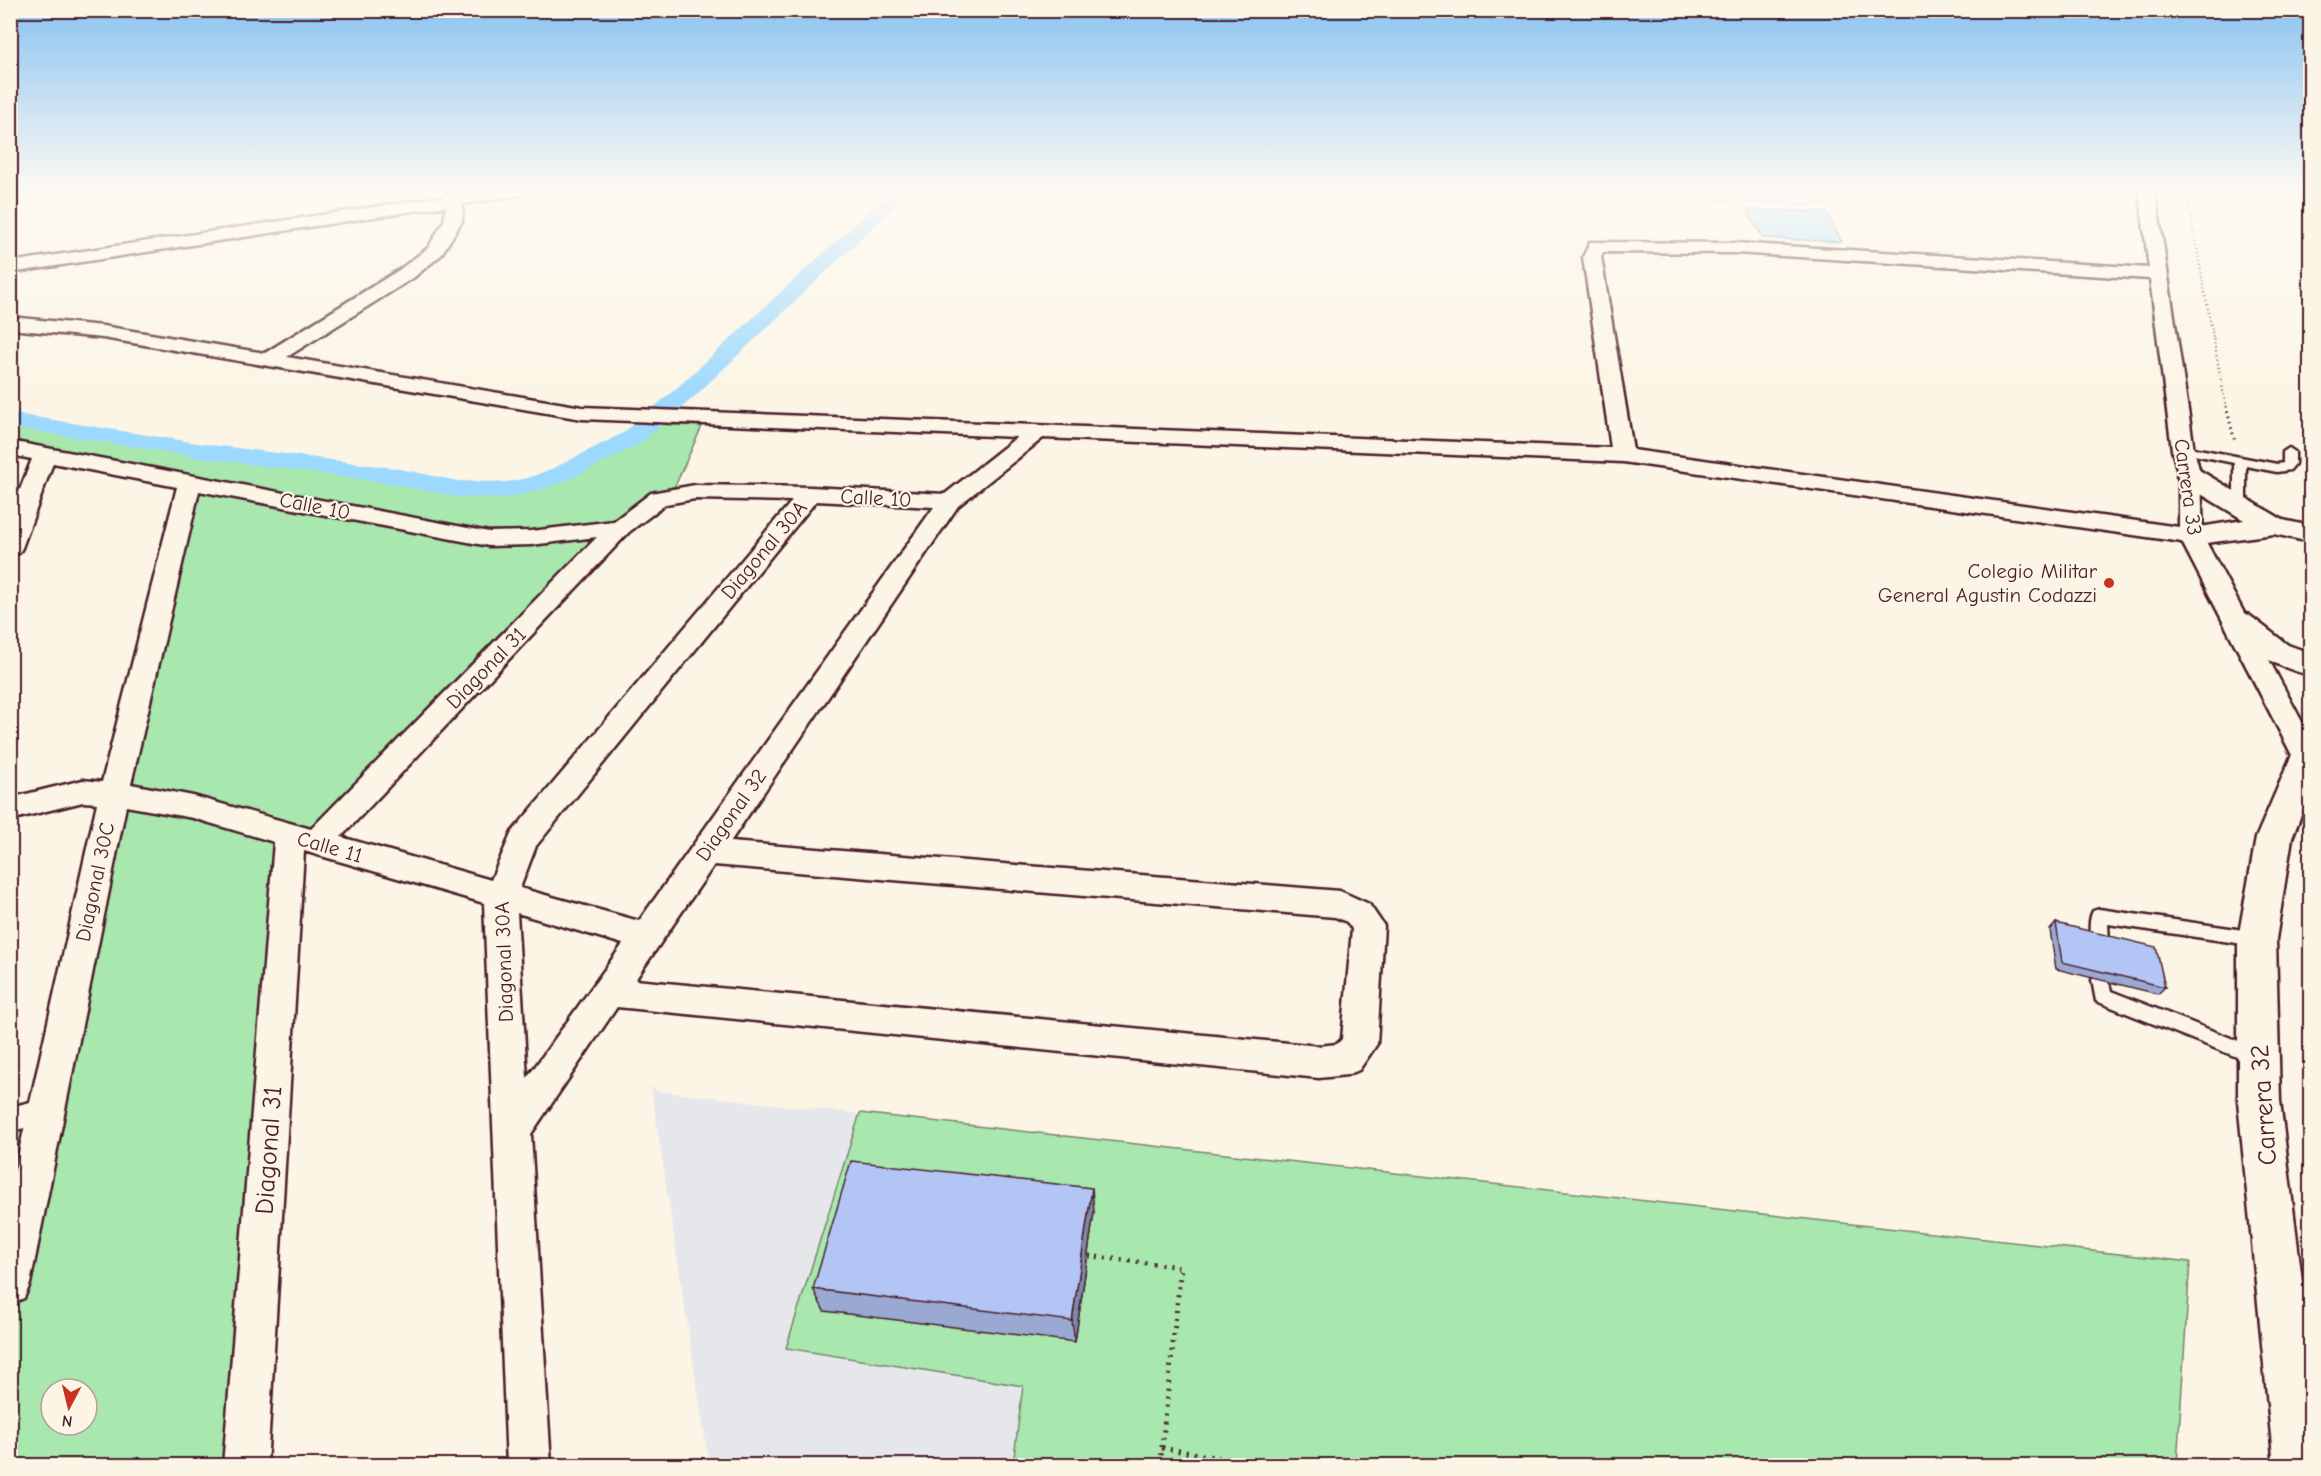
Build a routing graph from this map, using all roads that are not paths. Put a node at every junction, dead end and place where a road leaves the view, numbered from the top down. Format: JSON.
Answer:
{"nodes":[{"id":1,"x":66,"y":259,"type":"edge"},
{"id":2,"x":425,"y":259,"type":"edge"},
{"id":3,"x":1592,"y":259,"type":"edge"},
{"id":4,"x":1912,"y":259,"type":"edge"},
{"id":5,"x":2157,"y":259,"type":"edge"},
{"id":6,"x":10,"y":268,"type":"edge"},
{"id":7,"x":2159,"y":274,"type":"junction"},
{"id":8,"x":10,"y":323,"type":"edge"},
{"id":9,"x":268,"y":360,"type":"junction"},
{"id":10,"x":1036,"y":433,"type":"junction"},
{"id":11,"x":10,"y":448,"type":"edge"},
{"id":12,"x":2183,"y":450,"type":"junction"},
{"id":13,"x":2289,"y":452,"type":"dead end"},
{"id":14,"x":45,"y":454,"type":"junction"},
{"id":15,"x":1623,"y":455,"type":"junction"},
{"id":16,"x":2240,"y":460,"type":"junction"},
{"id":17,"x":2190,"y":476,"type":"junction"},
{"id":18,"x":190,"y":482,"type":"junction"},
{"id":19,"x":810,"y":494,"type":"junction"},
{"id":20,"x":659,"y":498,"type":"joint"},
{"id":21,"x":950,"y":501,"type":"junction"},
{"id":22,"x":2240,"y":506,"type":"junction"},
{"id":23,"x":2274,"y":526,"type":"junction"},
{"id":24,"x":621,"y":527,"type":"junction"},
{"id":25,"x":2310,"y":534,"type":"edge"},
{"id":26,"x":2191,"y":536,"type":"junction"},
{"id":27,"x":10,"y":548,"type":"edge"},
{"id":28,"x":2238,"y":622,"type":"junction"},
{"id":29,"x":2310,"y":665,"type":"edge"},
{"id":30,"x":2309,"y":755,"type":"edge"},
{"id":31,"x":114,"y":794,"type":"junction"},
{"id":32,"x":10,"y":809,"type":"edge"},
{"id":33,"x":304,"y":839,"type":"junction"},
{"id":34,"x":706,"y":852,"type":"junction"},
{"id":35,"x":500,"y":897,"type":"junction"},
{"id":36,"x":646,"y":937,"type":"junction"},
{"id":37,"x":2257,"y":939,"type":"junction"},
{"id":38,"x":2100,"y":942,"type":"edge"},
{"id":39,"x":2102,"y":980,"type":"edge"},
{"id":40,"x":608,"y":993,"type":"junction"},
{"id":41,"x":2258,"y":1057,"type":"junction"},
{"id":42,"x":47,"y":1110,"type":"junction"},
{"id":43,"x":10,"y":1120,"type":"edge"},
{"id":44,"x":512,"y":1130,"type":"junction"},
{"id":45,"x":10,"y":1284,"type":"edge"},
{"id":46,"x":245,"y":1466,"type":"edge"},
{"id":47,"x":529,"y":1466,"type":"edge"},
{"id":48,"x":2300,"y":1466,"type":"edge"}],
"edges":[{"from":1,"to":6,"type":"street"},
{"from":2,"to":9,"type":"street"},
{"from":3,"to":15,"type":"street"},
{"from":4,"to":7,"type":"street"},
{"from":5,"to":7,"type":"street","name":"Carrera 33"},
{"from":7,"to":12,"type":"street","name":"Carrera 33"},
{"from":8,"to":9,"type":"street"},
{"from":9,"to":10,"type":"street"},
{"from":10,"to":15,"type":"street"},
{"from":10,"to":21,"type":"street","name":"Diagonal 32"},
{"from":11,"to":14,"type":"street","name":"Calle 10"},
{"from":12,"to":16,"type":"lane"},
{"from":12,"to":17,"type":"street","name":"Carrera 33"},
{"from":13,"to":16,"type":"lane"},
{"from":14,"to":18,"type":"street","name":"Calle 10"},
{"from":14,"to":27,"type":"street"},
{"from":15,"to":26,"type":"street"},
{"from":16,"to":22,"type":"lane"},
{"from":17,"to":22,"type":"street"},
{"from":17,"to":26,"type":"street","name":"Carrera 33"},
{"from":18,"to":24,"type":"street","name":"Calle 10"},
{"from":18,"to":31,"type":"street","name":"Diagonal 30C"},
{"from":19,"to":20,"type":"street","name":"Calle 10"},
{"from":19,"to":21,"type":"street","name":"Calle 10"},
{"from":19,"to":35,"type":"street","name":"Diagonal 30A"},
{"from":20,"to":24,"type":"street","name":"Diagonal 31"},
{"from":21,"to":34,"type":"street","name":"Diagonal 32"},
{"from":22,"to":23,"type":"street"},
{"from":23,"to":25,"type":"street"},
{"from":23,"to":26,"type":"street"},
{"from":24,"to":33,"type":"street","name":"Diagonal 31"},
{"from":26,"to":28,"type":"street","name":"Carrera 33"},
{"from":28,"to":29,"type":"street"},
{"from":28,"to":30,"type":"street","name":"Carrera 33"},
{"from":30,"to":37,"type":"street","name":"Carrera 32"},
{"from":31,"to":32,"type":"street","name":"Calle 11"},
{"from":31,"to":33,"type":"street","name":"Calle 11"},
{"from":31,"to":42,"type":"street","name":"Diagonal 30C"},
{"from":33,"to":35,"type":"street","name":"Calle 11"},
{"from":33,"to":46,"type":"street","name":"Diagonal 31"},
{"from":34,"to":36,"type":"street","name":"Diagonal 32"},
{"from":34,"to":40,"type":"street"},
{"from":35,"to":36,"type":"street","name":"Calle 11"},
{"from":35,"to":44,"type":"street","name":"Diagonal 30A"},
{"from":36,"to":40,"type":"street","name":"Diagonal 32"},
{"from":37,"to":38,"type":"lane"},
{"from":37,"to":41,"type":"street","name":"Carrera 32"},
{"from":39,"to":41,"type":"lane"},
{"from":40,"to":44,"type":"street","name":"Diagonal 32"},
{"from":41,"to":48,"type":"street","name":"Carrera 32"},
{"from":42,"to":43,"type":"street"},
{"from":42,"to":45,"type":"street","name":"Diagonal 30C"},
{"from":44,"to":47,"type":"street","name":"Diagonal 30A"}]}
